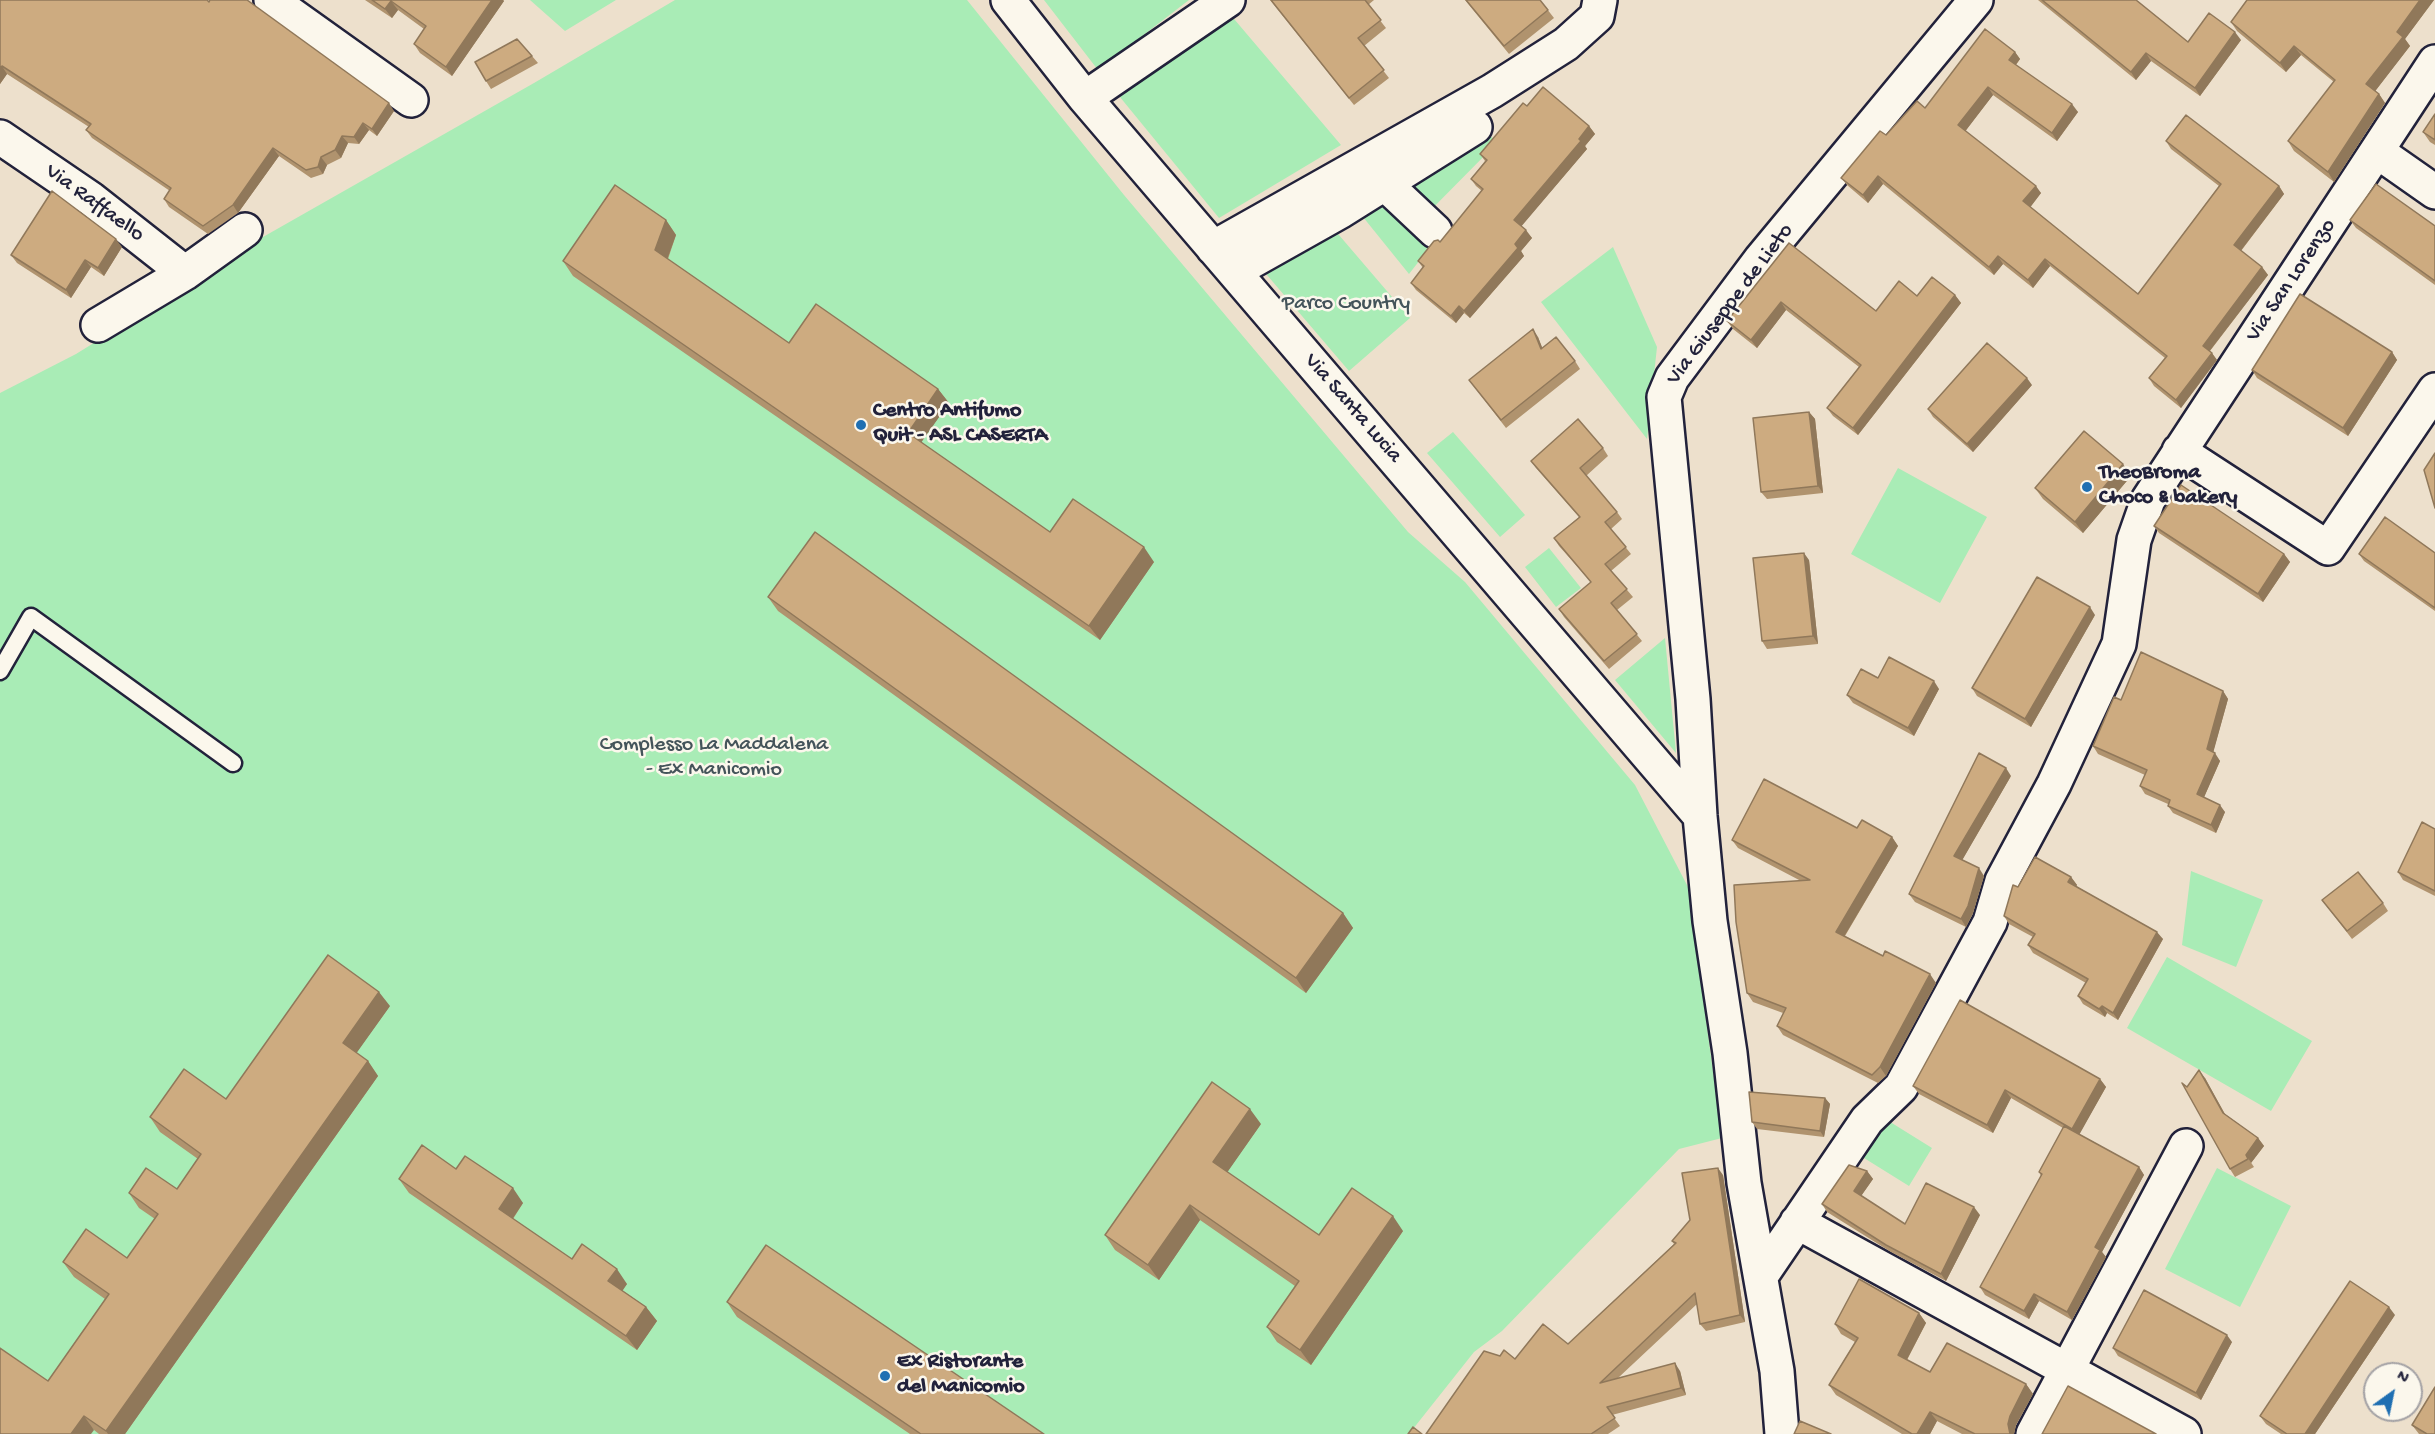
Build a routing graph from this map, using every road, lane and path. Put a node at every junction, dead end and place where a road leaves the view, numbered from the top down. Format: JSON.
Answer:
{"nodes":[{"id":1,"x":271,"y":0,"type":"edge"},
{"id":2,"x":1008,"y":0,"type":"edge"},
{"id":3,"x":1600,"y":0,"type":"edge"},
{"id":4,"x":1976,"y":0,"type":"edge"},
{"id":5,"x":1226,"y":1,"type":"edge"},
{"id":6,"x":2435,"y":62,"type":"edge"},
{"id":7,"x":1085,"y":98,"type":"junction"},
{"id":8,"x":411,"y":100,"type":"dead end"},
{"id":9,"x":1475,"y":127,"type":"dead end"},
{"id":10,"x":0,"y":137,"type":"edge"},
{"id":11,"x":2378,"y":152,"type":"junction"},
{"id":12,"x":1384,"y":183,"type":"junction"},
{"id":13,"x":2435,"y":192,"type":"edge"},
{"id":14,"x":245,"y":230,"type":"dead end"},
{"id":15,"x":1435,"y":231,"type":"dead end"},
{"id":16,"x":1213,"y":248,"type":"junction"},
{"id":17,"x":1245,"y":265,"type":"dead end"},
{"id":18,"x":185,"y":273,"type":"junction"},
{"id":19,"x":98,"y":325,"type":"dead end"},
{"id":20,"x":2435,"y":390,"type":"edge"},
{"id":21,"x":2179,"y":451,"type":"junction"},
{"id":22,"x":0,"y":671,"type":"edge"},
{"id":23,"x":233,"y":762,"type":"dead end"},
{"id":24,"x":1700,"y":816,"type":"junction"},
{"id":25,"x":2186,"y":1146,"type":"dead end"},
{"id":26,"x":1797,"y":1222,"type":"junction"},
{"id":27,"x":1761,"y":1276,"type":"junction"},
{"id":28,"x":2067,"y":1372,"type":"junction"},
{"id":29,"x":1782,"y":1434,"type":"edge"},
{"id":30,"x":2033,"y":1434,"type":"edge"},
{"id":31,"x":2184,"y":1434,"type":"edge"}],
"edges":[{"from":1,"to":8,"type":"street"},
{"from":2,"to":7,"type":"street","name":"Via Santa Lucia"},
{"from":3,"to":16,"type":"street"},
{"from":4,"to":24,"type":"street","name":"Via Giuseppe de Lieto"},
{"from":5,"to":7,"type":"street"},
{"from":6,"to":11,"type":"street","name":"Via San Lorenzo"},
{"from":7,"to":16,"type":"street","name":"Via Santa Lucia"},
{"from":9,"to":12,"type":"street"},
{"from":10,"to":18,"type":"street","name":"Via Raffaello"},
{"from":11,"to":13,"type":"street"},
{"from":11,"to":21,"type":"street","name":"Via San Lorenzo"},
{"from":12,"to":15,"type":"street"},
{"from":12,"to":17,"type":"street"},
{"from":14,"to":18,"type":"street"},
{"from":16,"to":24,"type":"street","name":"Via Santa Lucia"},
{"from":18,"to":19,"type":"street"},
{"from":20,"to":21,"type":"street"},
{"from":21,"to":26,"type":"street","name":"Via San Lorenzo"},
{"from":22,"to":23,"type":"lane"},
{"from":24,"to":27,"type":"street","name":"Via Giuseppe de Lieto"},
{"from":25,"to":28,"type":"street"},
{"from":26,"to":27,"type":"street","name":"Via San Lorenzo"},
{"from":26,"to":28,"type":"street"},
{"from":27,"to":29,"type":"street","name":"Via Giuseppe de Lieto"},
{"from":28,"to":30,"type":"street"},
{"from":28,"to":31,"type":"street"}]}
